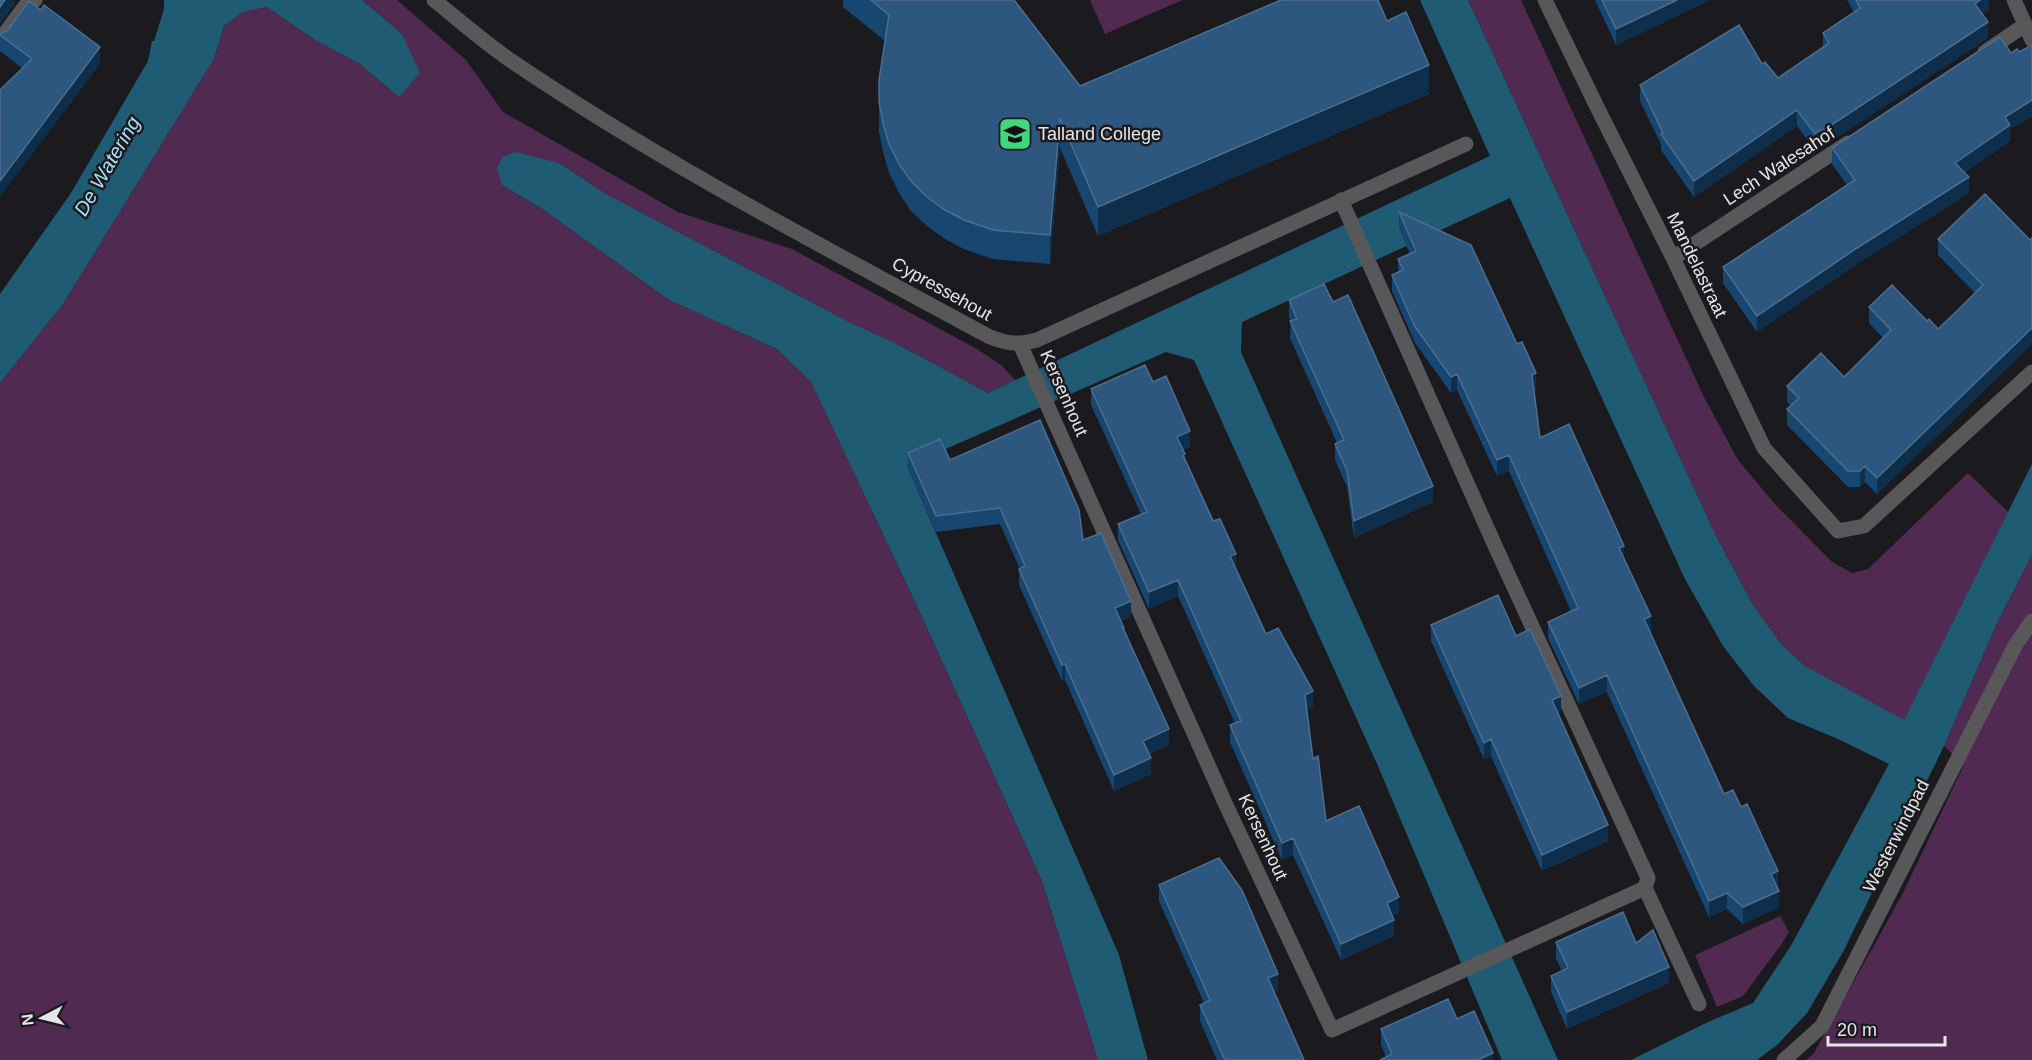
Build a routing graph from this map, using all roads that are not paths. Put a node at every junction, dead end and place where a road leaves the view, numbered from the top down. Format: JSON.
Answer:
{"nodes":[{"id":1,"x":35,"y":0,"type":"edge"},
{"id":2,"x":434,"y":0,"type":"edge"},
{"id":3,"x":1545,"y":0,"type":"edge"},
{"id":4,"x":2014,"y":0,"type":"edge"},
{"id":5,"x":2025,"y":25,"type":"junction"},
{"id":6,"x":0,"y":40,"type":"edge"},
{"id":7,"x":2032,"y":40,"type":"edge"},
{"id":8,"x":1976,"y":58,"type":"edge"},
{"id":9,"x":1857,"y":138,"type":"edge"},
{"id":10,"x":1466,"y":144,"type":"dead end"},
{"id":11,"x":1341,"y":200,"type":"junction"},
{"id":12,"x":1673,"y":258,"type":"junction"},
{"id":13,"x":1020,"y":344,"type":"junction"},
{"id":14,"x":2032,"y":372,"type":"edge"},
{"id":15,"x":2032,"y":621,"type":"edge"},
{"id":16,"x":1646,"y":888,"type":"junction"},
{"id":17,"x":1699,"y":1004,"type":"dead end"},
{"id":18,"x":1784,"y":1060,"type":"edge"}],
"edges":[{"from":1,"to":6,"type":"street"},
{"from":2,"to":13,"type":"street","name":"Cypressehout"},
{"from":3,"to":12,"type":"street","name":"Mandelastraat"},
{"from":4,"to":5,"type":"street"},
{"from":5,"to":7,"type":"street"},
{"from":5,"to":8,"type":"street"},
{"from":9,"to":12,"type":"street","name":"Lech Walesahof"},
{"from":10,"to":11,"type":"street"},
{"from":11,"to":13,"type":"street"},
{"from":11,"to":16,"type":"street"},
{"from":12,"to":14,"type":"street","name":"Mandelastraat"},
{"from":13,"to":16,"type":"street","name":"Kersenhout"},
{"from":15,"to":18,"type":"street","name":"Westerwindpad"},
{"from":16,"to":17,"type":"street"}]}
